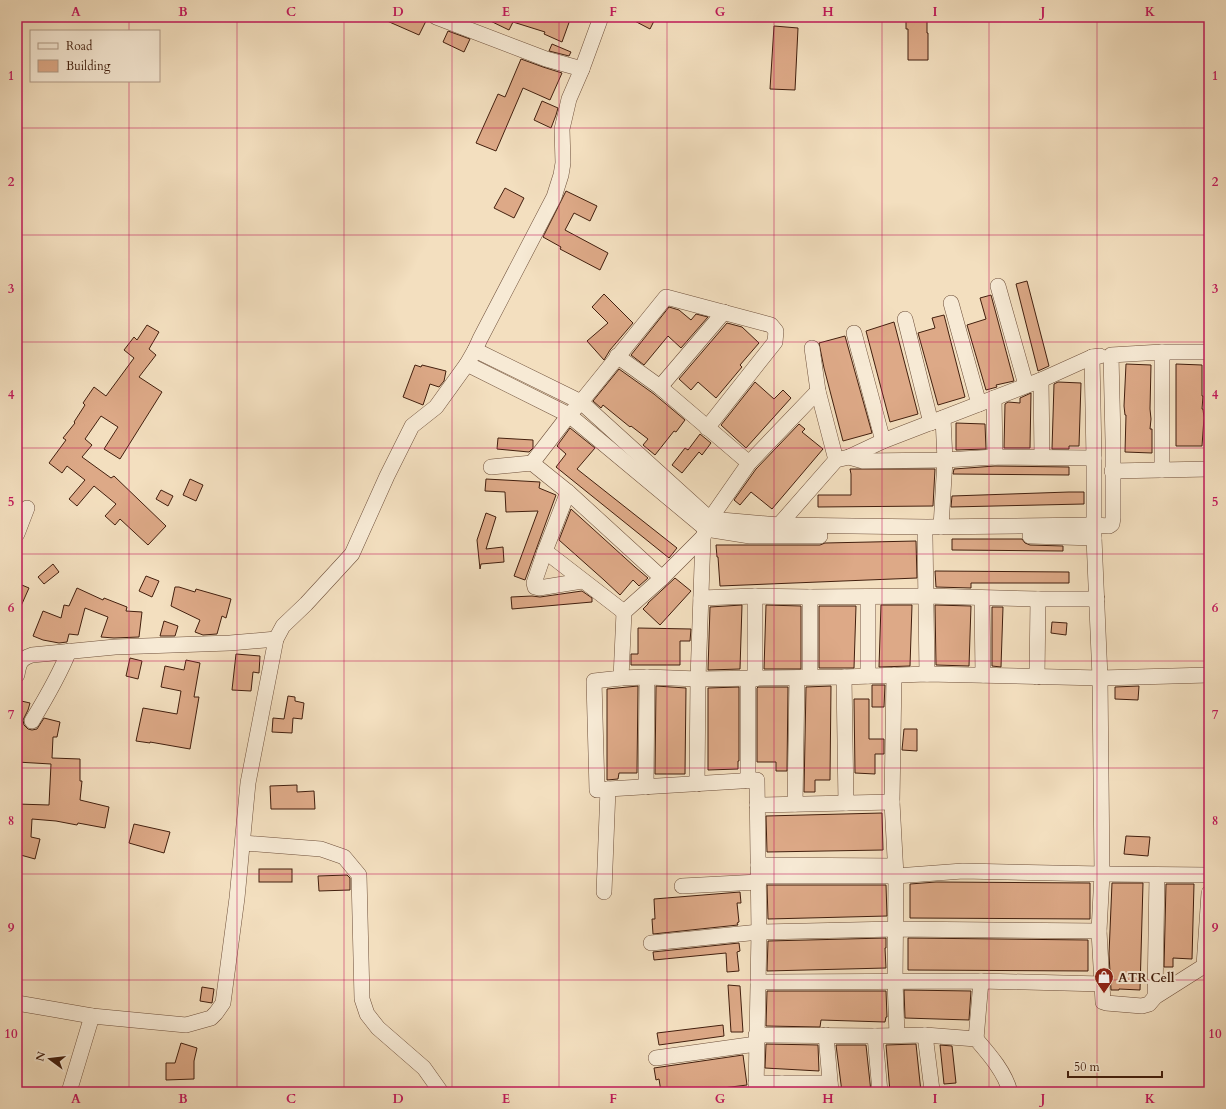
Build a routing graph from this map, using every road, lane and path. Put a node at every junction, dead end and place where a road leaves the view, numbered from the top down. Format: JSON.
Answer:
{"nodes":[{"id":1,"x":436,"y":17,"type":"edge"},
{"id":2,"x":601,"y":17,"type":"edge"},
{"id":3,"x":582,"y":69,"type":"junction"},
{"id":4,"x":998,"y":286,"type":"dead end"},
{"id":5,"x":951,"y":303,"type":"dead end"},
{"id":6,"x":724,"y":312,"type":"junction"},
{"id":7,"x":905,"y":319,"type":"dead end"},
{"id":8,"x":854,"y":332,"type":"dead end"},
{"id":9,"x":812,"y":348,"type":"dead end"},
{"id":10,"x":475,"y":350,"type":"junction"},
{"id":11,"x":1162,"y":352,"type":"junction"},
{"id":12,"x":1209,"y":352,"type":"edge"},
{"id":13,"x":1111,"y":355,"type":"junction"},
{"id":14,"x":617,"y":356,"type":"junction"},
{"id":15,"x":1092,"y":357,"type":"junction"},
{"id":16,"x":467,"y":364,"type":"junction"},
{"id":17,"x":1041,"y":380,"type":"junction"},
{"id":18,"x":1026,"y":385,"type":"junction"},
{"id":19,"x":660,"y":387,"type":"junction"},
{"id":20,"x":818,"y":391,"type":"junction"},
{"id":21,"x":994,"y":398,"type":"junction"},
{"id":22,"x":581,"y":402,"type":"junction"},
{"id":23,"x":979,"y":404,"type":"junction"},
{"id":24,"x":568,"y":415,"type":"junction"},
{"id":25,"x":937,"y":420,"type":"junction"},
{"id":26,"x":707,"y":428,"type":"junction"},
{"id":27,"x":883,"y":441,"type":"junction"},
{"id":28,"x":1042,"y":457,"type":"junction"},
{"id":29,"x":842,"y":458,"type":"junction"},
{"id":30,"x":995,"y":458,"type":"junction"},
{"id":31,"x":1094,"y":458,"type":"junction"},
{"id":32,"x":945,"y":460,"type":"junction"},
{"id":33,"x":532,"y":463,"type":"junction"},
{"id":34,"x":749,"y":463,"type":"junction"},
{"id":35,"x":491,"y":467,"type":"dead end"},
{"id":36,"x":1209,"y":469,"type":"edge"},
{"id":37,"x":1162,"y":470,"type":"junction"},
{"id":38,"x":1112,"y":471,"type":"junction"},
{"id":39,"x":568,"y":492,"type":"junction"},
{"id":40,"x":27,"y":508,"type":"dead end"},
{"id":41,"x":779,"y":525,"type":"junction"},
{"id":42,"x":941,"y":527,"type":"junction"},
{"id":43,"x":706,"y":528,"type":"junction"},
{"id":44,"x":1094,"y":532,"type":"junction"},
{"id":45,"x":17,"y":534,"type":"edge"},
{"id":46,"x":925,"y":536,"type":"junction"},
{"id":47,"x":545,"y":551,"type":"junction"},
{"id":48,"x":662,"y":578,"type":"junction"},
{"id":49,"x":582,"y":581,"type":"junction"},
{"id":50,"x":756,"y":596,"type":"junction"},
{"id":51,"x":927,"y":596,"type":"junction"},
{"id":52,"x":810,"y":597,"type":"junction"},
{"id":53,"x":868,"y":597,"type":"junction"},
{"id":54,"x":701,"y":598,"type":"junction"},
{"id":55,"x":982,"y":598,"type":"junction"},
{"id":56,"x":1038,"y":599,"type":"junction"},
{"id":57,"x":1097,"y":599,"type":"junction"},
{"id":58,"x":624,"y":612,"type":"junction"},
{"id":59,"x":276,"y":639,"type":"junction"},
{"id":60,"x":69,"y":651,"type":"junction"},
{"id":61,"x":17,"y":674,"type":"edge"},
{"id":62,"x":894,"y":674,"type":"junction"},
{"id":63,"x":927,"y":674,"type":"junction"},
{"id":64,"x":983,"y":674,"type":"junction"},
{"id":65,"x":868,"y":676,"type":"junction"},
{"id":66,"x":1209,"y":676,"type":"edge"},
{"id":67,"x":647,"y":677,"type":"junction"},
{"id":68,"x":844,"y":677,"type":"junction"},
{"id":69,"x":1037,"y":677,"type":"junction"},
{"id":70,"x":621,"y":678,"type":"junction"},
{"id":71,"x":804,"y":678,"type":"junction"},
{"id":72,"x":1100,"y":678,"type":"junction"},
{"id":73,"x":751,"y":679,"type":"junction"},
{"id":74,"x":698,"y":680,"type":"junction"},
{"id":75,"x":32,"y":721,"type":"dead end"},
{"id":76,"x":748,"y":781,"type":"junction"},
{"id":77,"x":697,"y":784,"type":"junction"},
{"id":78,"x":646,"y":787,"type":"junction"},
{"id":79,"x":608,"y":789,"type":"junction"},
{"id":80,"x":892,"y":802,"type":"junction"},
{"id":81,"x":846,"y":803,"type":"junction"},
{"id":82,"x":795,"y":804,"type":"junction"},
{"id":83,"x":757,"y":805,"type":"junction"},
{"id":84,"x":243,"y":843,"type":"junction"},
{"id":85,"x":896,"y":871,"type":"junction"},
{"id":86,"x":1102,"y":874,"type":"junction"},
{"id":87,"x":758,"y":875,"type":"junction"},
{"id":88,"x":1157,"y":875,"type":"junction"},
{"id":89,"x":1209,"y":875,"type":"edge"},
{"id":90,"x":682,"y":886,"type":"dead end"},
{"id":91,"x":604,"y":892,"type":"dead end"},
{"id":92,"x":1209,"y":893,"type":"edge"},
{"id":93,"x":895,"y":929,"type":"junction"},
{"id":94,"x":1099,"y":931,"type":"junction"},
{"id":95,"x":759,"y":932,"type":"junction"},
{"id":96,"x":651,"y":943,"type":"dead end"},
{"id":97,"x":1207,"y":966,"type":"edge"},
{"id":98,"x":981,"y":981,"type":"junction"},
{"id":99,"x":758,"y":982,"type":"junction"},
{"id":100,"x":895,"y":982,"type":"junction"},
{"id":101,"x":1102,"y":984,"type":"junction"},
{"id":102,"x":1155,"y":997,"type":"junction"},
{"id":103,"x":17,"y":1003,"type":"edge"},
{"id":104,"x":92,"y":1016,"type":"junction"},
{"id":105,"x":925,"y":1034,"type":"junction"},
{"id":106,"x":826,"y":1035,"type":"junction"},
{"id":107,"x":897,"y":1035,"type":"junction"},
{"id":108,"x":875,"y":1036,"type":"junction"},
{"id":109,"x":756,"y":1039,"type":"junction"},
{"id":110,"x":976,"y":1039,"type":"junction"},
{"id":111,"x":656,"y":1058,"type":"dead end"},
{"id":112,"x":782,"y":1087,"type":"edge"},
{"id":113,"x":831,"y":1087,"type":"edge"},
{"id":114,"x":756,"y":1088,"type":"edge"},
{"id":115,"x":932,"y":1090,"type":"dead end"},
{"id":116,"x":69,"y":1092,"type":"edge"},
{"id":117,"x":441,"y":1092,"type":"edge"},
{"id":118,"x":880,"y":1092,"type":"edge"},
{"id":119,"x":1010,"y":1092,"type":"edge"}],
"edges":[{"from":1,"to":3,"type":"street"},
{"from":2,"to":3,"type":"street"},
{"from":3,"to":10,"type":"street"},
{"from":4,"to":18,"type":"street"},
{"from":5,"to":23,"type":"street"},
{"from":6,"to":14,"type":"street"},
{"from":6,"to":19,"type":"street"},
{"from":6,"to":26,"type":"street"},
{"from":7,"to":25,"type":"street"},
{"from":8,"to":27,"type":"street"},
{"from":9,"to":20,"type":"street"},
{"from":10,"to":16,"type":"street"},
{"from":10,"to":22,"type":"street"},
{"from":11,"to":12,"type":"street"},
{"from":11,"to":13,"type":"street"},
{"from":11,"to":37,"type":"street"},
{"from":13,"to":15,"type":"street"},
{"from":13,"to":38,"type":"street"},
{"from":14,"to":19,"type":"street"},
{"from":14,"to":22,"type":"street"},
{"from":15,"to":17,"type":"street"},
{"from":15,"to":31,"type":"street"},
{"from":16,"to":24,"type":"street"},
{"from":16,"to":59,"type":"street"},
{"from":17,"to":18,"type":"street"},
{"from":17,"to":28,"type":"street"},
{"from":18,"to":21,"type":"street"},
{"from":19,"to":26,"type":"street"},
{"from":20,"to":29,"type":"street"},
{"from":20,"to":34,"type":"street"},
{"from":21,"to":23,"type":"street"},
{"from":21,"to":30,"type":"street"},
{"from":22,"to":24,"type":"street"},
{"from":22,"to":43,"type":"street"},
{"from":23,"to":25,"type":"street"},
{"from":24,"to":33,"type":"street"},
{"from":24,"to":43,"type":"street"},
{"from":25,"to":27,"type":"street"},
{"from":25,"to":32,"type":"street"},
{"from":26,"to":34,"type":"street"},
{"from":27,"to":29,"type":"street"},
{"from":28,"to":30,"type":"street"},
{"from":28,"to":31,"type":"street"},
{"from":29,"to":32,"type":"street"},
{"from":29,"to":41,"type":"street"},
{"from":30,"to":32,"type":"street"},
{"from":31,"to":44,"type":"street"},
{"from":32,"to":42,"type":"street"},
{"from":33,"to":35,"type":"street"},
{"from":33,"to":39,"type":"street"},
{"from":34,"to":43,"type":"street"},
{"from":36,"to":37,"type":"street"},
{"from":37,"to":38,"type":"street"},
{"from":38,"to":44,"type":"street"},
{"from":39,"to":47,"type":"street"},
{"from":39,"to":48,"type":"street"},
{"from":40,"to":45,"type":"street"},
{"from":41,"to":42,"type":"street"},
{"from":41,"to":43,"type":"street"},
{"from":42,"to":44,"type":"street"},
{"from":43,"to":46,"type":"street"},
{"from":43,"to":48,"type":"street"},
{"from":43,"to":54,"type":"street"},
{"from":44,"to":46,"type":"street"},
{"from":44,"to":57,"type":"street"},
{"from":46,"to":51,"type":"street"},
{"from":47,"to":49,"type":"street"},
{"from":47,"to":49,"type":"street"},
{"from":48,"to":58,"type":"street"},
{"from":49,"to":58,"type":"street"},
{"from":50,"to":52,"type":"street"},
{"from":50,"to":54,"type":"street"},
{"from":50,"to":73,"type":"street"},
{"from":51,"to":53,"type":"street"},
{"from":51,"to":55,"type":"street"},
{"from":51,"to":63,"type":"street"},
{"from":52,"to":53,"type":"street"},
{"from":52,"to":71,"type":"street"},
{"from":53,"to":65,"type":"street"},
{"from":54,"to":74,"type":"street"},
{"from":55,"to":56,"type":"street"},
{"from":55,"to":64,"type":"street"},
{"from":56,"to":57,"type":"street"},
{"from":56,"to":69,"type":"street"},
{"from":57,"to":72,"type":"street"},
{"from":58,"to":70,"type":"street"},
{"from":59,"to":60,"type":"street"},
{"from":59,"to":84,"type":"street"},
{"from":60,"to":61,"type":"street"},
{"from":60,"to":75,"type":"street"},
{"from":62,"to":63,"type":"street"},
{"from":62,"to":65,"type":"street"},
{"from":62,"to":80,"type":"street"},
{"from":63,"to":64,"type":"street"},
{"from":64,"to":69,"type":"street"},
{"from":65,"to":68,"type":"street"},
{"from":66,"to":72,"type":"street"},
{"from":67,"to":70,"type":"street"},
{"from":67,"to":74,"type":"street"},
{"from":67,"to":78,"type":"street"},
{"from":68,"to":71,"type":"street"},
{"from":68,"to":81,"type":"street"},
{"from":69,"to":72,"type":"street"},
{"from":70,"to":79,"type":"street"},
{"from":71,"to":73,"type":"street"},
{"from":71,"to":82,"type":"street"},
{"from":72,"to":86,"type":"street"},
{"from":73,"to":74,"type":"street"},
{"from":73,"to":76,"type":"street"},
{"from":74,"to":77,"type":"street"},
{"from":76,"to":77,"type":"street"},
{"from":76,"to":83,"type":"street"},
{"from":77,"to":78,"type":"street"},
{"from":78,"to":79,"type":"street"},
{"from":79,"to":91,"type":"street"},
{"from":80,"to":81,"type":"street"},
{"from":80,"to":85,"type":"street"},
{"from":81,"to":82,"type":"street"},
{"from":82,"to":83,"type":"street"},
{"from":83,"to":87,"type":"street"},
{"from":84,"to":104,"type":"street"},
{"from":84,"to":117,"type":"street"},
{"from":85,"to":86,"type":"street"},
{"from":85,"to":87,"type":"street"},
{"from":85,"to":93,"type":"street"},
{"from":86,"to":88,"type":"street"},
{"from":86,"to":94,"type":"street"},
{"from":87,"to":90,"type":"street"},
{"from":87,"to":95,"type":"street"},
{"from":88,"to":89,"type":"street"},
{"from":88,"to":102,"type":"street"},
{"from":92,"to":97,"type":"street"},
{"from":93,"to":94,"type":"street"},
{"from":93,"to":95,"type":"street"},
{"from":93,"to":100,"type":"street"},
{"from":94,"to":101,"type":"street"},
{"from":95,"to":96,"type":"street"},
{"from":95,"to":99,"type":"street"},
{"from":97,"to":102,"type":"street"},
{"from":98,"to":100,"type":"street"},
{"from":98,"to":101,"type":"street"},
{"from":98,"to":110,"type":"street"},
{"from":99,"to":100,"type":"street"},
{"from":99,"to":109,"type":"street"},
{"from":100,"to":107,"type":"street"},
{"from":101,"to":102,"type":"street"},
{"from":103,"to":104,"type":"street"},
{"from":104,"to":116,"type":"street"},
{"from":105,"to":107,"type":"street"},
{"from":105,"to":110,"type":"street"},
{"from":105,"to":115,"type":"street"},
{"from":106,"to":108,"type":"street"},
{"from":106,"to":109,"type":"street"},
{"from":106,"to":113,"type":"street"},
{"from":107,"to":108,"type":"street"},
{"from":108,"to":118,"type":"street"},
{"from":109,"to":111,"type":"street"},
{"from":109,"to":114,"type":"street"},
{"from":110,"to":119,"type":"street"},
{"from":112,"to":113,"type":"street"},
{"from":112,"to":114,"type":"street"}]}
